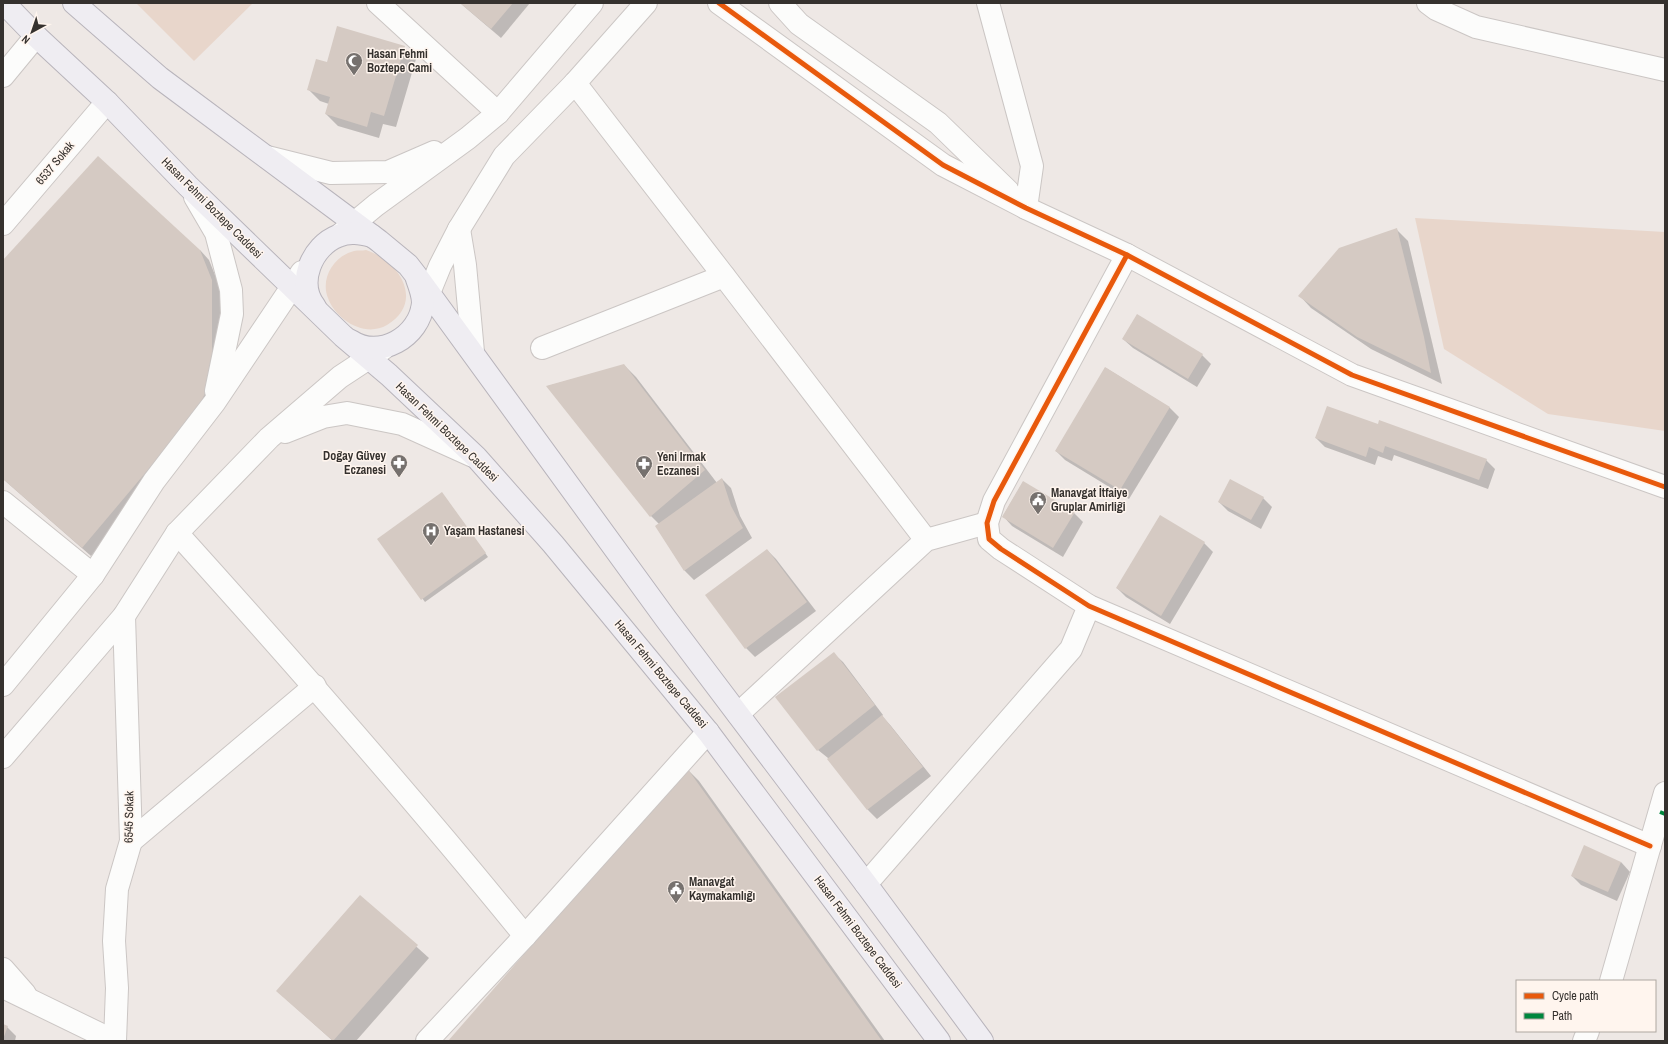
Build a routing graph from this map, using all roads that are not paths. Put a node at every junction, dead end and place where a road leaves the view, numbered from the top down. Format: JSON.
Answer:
{"nodes":[{"id":1,"x":4,"y":3,"type":"edge"},
{"id":2,"x":74,"y":3,"type":"edge"},
{"id":3,"x":378,"y":3,"type":"edge"},
{"id":4,"x":592,"y":3,"type":"edge"},
{"id":5,"x":646,"y":3,"type":"edge"},
{"id":6,"x":719,"y":3,"type":"edge"},
{"id":7,"x":780,"y":3,"type":"edge"},
{"id":8,"x":988,"y":3,"type":"edge"},
{"id":9,"x":1428,"y":3,"type":"edge"},
{"id":10,"x":36,"y":36,"type":"junction"},
{"id":11,"x":1665,"y":70,"type":"edge"},
{"id":12,"x":3,"y":76,"type":"edge"},
{"id":13,"x":575,"y":83,"type":"junction"},
{"id":14,"x":107,"y":102,"type":"junction"},
{"id":15,"x":498,"y":113,"type":"junction"},
{"id":16,"x":468,"y":138,"type":"junction"},
{"id":17,"x":267,"y":157,"type":"junction"},
{"id":18,"x":188,"y":186,"type":"junction"},
{"id":19,"x":1026,"y":208,"type":"junction"},
{"id":20,"x":3,"y":224,"type":"edge"},
{"id":21,"x":347,"y":229,"type":"junction"},
{"id":22,"x":459,"y":229,"type":"junction"},
{"id":23,"x":1128,"y":255,"type":"junction"},
{"id":24,"x":313,"y":256,"type":"junction"},
{"id":25,"x":415,"y":274,"type":"junction"},
{"id":26,"x":724,"y":276,"type":"junction"},
{"id":27,"x":292,"y":286,"type":"junction"},
{"id":28,"x":429,"y":293,"type":"junction"},
{"id":29,"x":324,"y":317,"type":"junction"},
{"id":30,"x":419,"y":318,"type":"junction"},
{"id":31,"x":542,"y":348,"type":"dead end"},
{"id":32,"x":377,"y":352,"type":"junction"},
{"id":33,"x":473,"y":352,"type":"junction"},
{"id":34,"x":214,"y":403,"type":"junction"},
{"id":35,"x":269,"y":438,"type":"junction"},
{"id":36,"x":476,"y":457,"type":"junction"},
{"id":37,"x":1665,"y":488,"type":"edge"},
{"id":38,"x":3,"y":502,"type":"edge"},
{"id":39,"x":987,"y":523,"type":"junction"},
{"id":40,"x":177,"y":533,"type":"junction"},
{"id":41,"x":926,"y":540,"type":"junction"},
{"id":42,"x":93,"y":576,"type":"junction"},
{"id":43,"x":1089,"y":606,"type":"junction"},
{"id":44,"x":124,"y":616,"type":"junction"},
{"id":45,"x":3,"y":685,"type":"edge"},
{"id":46,"x":315,"y":686,"type":"junction"},
{"id":47,"x":738,"y":714,"type":"junction"},
{"id":48,"x":708,"y":732,"type":"junction"},
{"id":49,"x":3,"y":756,"type":"edge"},
{"id":50,"x":1665,"y":793,"type":"edge"},
{"id":51,"x":131,"y":841,"type":"junction"},
{"id":52,"x":1650,"y":846,"type":"junction"},
{"id":53,"x":866,"y":884,"type":"junction"},
{"id":54,"x":524,"y":936,"type":"junction"},
{"id":55,"x":3,"y":969,"type":"edge"},
{"id":56,"x":1611,"y":980,"type":"edge"},
{"id":57,"x":3,"y":987,"type":"edge"},
{"id":58,"x":31,"y":1000,"type":"junction"},
{"id":59,"x":114,"y":1041,"type":"edge"},
{"id":60,"x":426,"y":1041,"type":"edge"},
{"id":61,"x":939,"y":1041,"type":"edge"},
{"id":62,"x":982,"y":1041,"type":"edge"}],
"edges":[{"from":1,"to":10,"type":"main road","name":"Hasan Fehmi Boztepe Caddesi"},
{"from":2,"to":17,"type":"main road"},
{"from":3,"to":15,"type":"street"},
{"from":4,"to":15,"type":"street"},
{"from":5,"to":13,"type":"street"},
{"from":6,"to":19,"type":"street"},
{"from":7,"to":19,"type":"street"},
{"from":8,"to":19,"type":"street"},
{"from":9,"to":11,"type":"street"},
{"from":10,"to":12,"type":"street"},
{"from":10,"to":14,"type":"main road","name":"Hasan Fehmi Boztepe Caddesi"},
{"from":13,"to":22,"type":"street"},
{"from":13,"to":26,"type":"street"},
{"from":14,"to":18,"type":"main road","name":"Hasan Fehmi Boztepe Caddesi"},
{"from":14,"to":20,"type":"street","name":"6537 Sokak"},
{"from":15,"to":16,"type":"street"},
{"from":16,"to":17,"type":"street"},
{"from":16,"to":21,"type":"street"},
{"from":17,"to":21,"type":"main road"},
{"from":18,"to":27,"type":"main road","name":"Hasan Fehmi Boztepe Caddesi"},
{"from":18,"to":34,"type":"street"},
{"from":19,"to":23,"type":"street"},
{"from":21,"to":24,"type":"main road"},
{"from":21,"to":25,"type":"main road"},
{"from":22,"to":28,"type":"street"},
{"from":22,"to":33,"type":"street"},
{"from":23,"to":37,"type":"street"},
{"from":23,"to":39,"type":"street"},
{"from":24,"to":27,"type":"street"},
{"from":24,"to":29,"type":"main road"},
{"from":25,"to":28,"type":"main road"},
{"from":25,"to":30,"type":"main road"},
{"from":26,"to":31,"type":"street"},
{"from":26,"to":41,"type":"street"},
{"from":27,"to":29,"type":"main road","name":"Hasan Fehmi Boztepe Caddesi"},
{"from":27,"to":34,"type":"street"},
{"from":28,"to":30,"type":"street"},
{"from":28,"to":33,"type":"main road"},
{"from":29,"to":32,"type":"main road","name":"Hasan Fehmi Boztepe Caddesi"},
{"from":30,"to":32,"type":"main road"},
{"from":32,"to":35,"type":"street"},
{"from":32,"to":36,"type":"main road","name":"Hasan Fehmi Boztepe Caddesi"},
{"from":33,"to":47,"type":"main road"},
{"from":34,"to":42,"type":"street"},
{"from":35,"to":36,"type":"street"},
{"from":35,"to":40,"type":"street"},
{"from":36,"to":48,"type":"main road","name":"Hasan Fehmi Boztepe Caddesi"},
{"from":38,"to":42,"type":"street"},
{"from":39,"to":41,"type":"street"},
{"from":39,"to":43,"type":"street"},
{"from":40,"to":44,"type":"street"},
{"from":40,"to":46,"type":"street"},
{"from":41,"to":47,"type":"street"},
{"from":42,"to":45,"type":"street"},
{"from":43,"to":52,"type":"street"},
{"from":43,"to":53,"type":"street"},
{"from":44,"to":49,"type":"street"},
{"from":44,"to":51,"type":"street","name":"6545 Sokak"},
{"from":46,"to":51,"type":"street"},
{"from":46,"to":54,"type":"street"},
{"from":47,"to":53,"type":"main road"},
{"from":48,"to":54,"type":"street"},
{"from":48,"to":61,"type":"main road","name":"Hasan Fehmi Boztepe Caddesi"},
{"from":50,"to":52,"type":"street"},
{"from":51,"to":59,"type":"street","name":"6545 Sokak"},
{"from":52,"to":56,"type":"street"},
{"from":53,"to":62,"type":"main road"},
{"from":54,"to":60,"type":"street"},
{"from":55,"to":58,"type":"street"},
{"from":57,"to":58,"type":"street"},
{"from":58,"to":59,"type":"street"}]}
